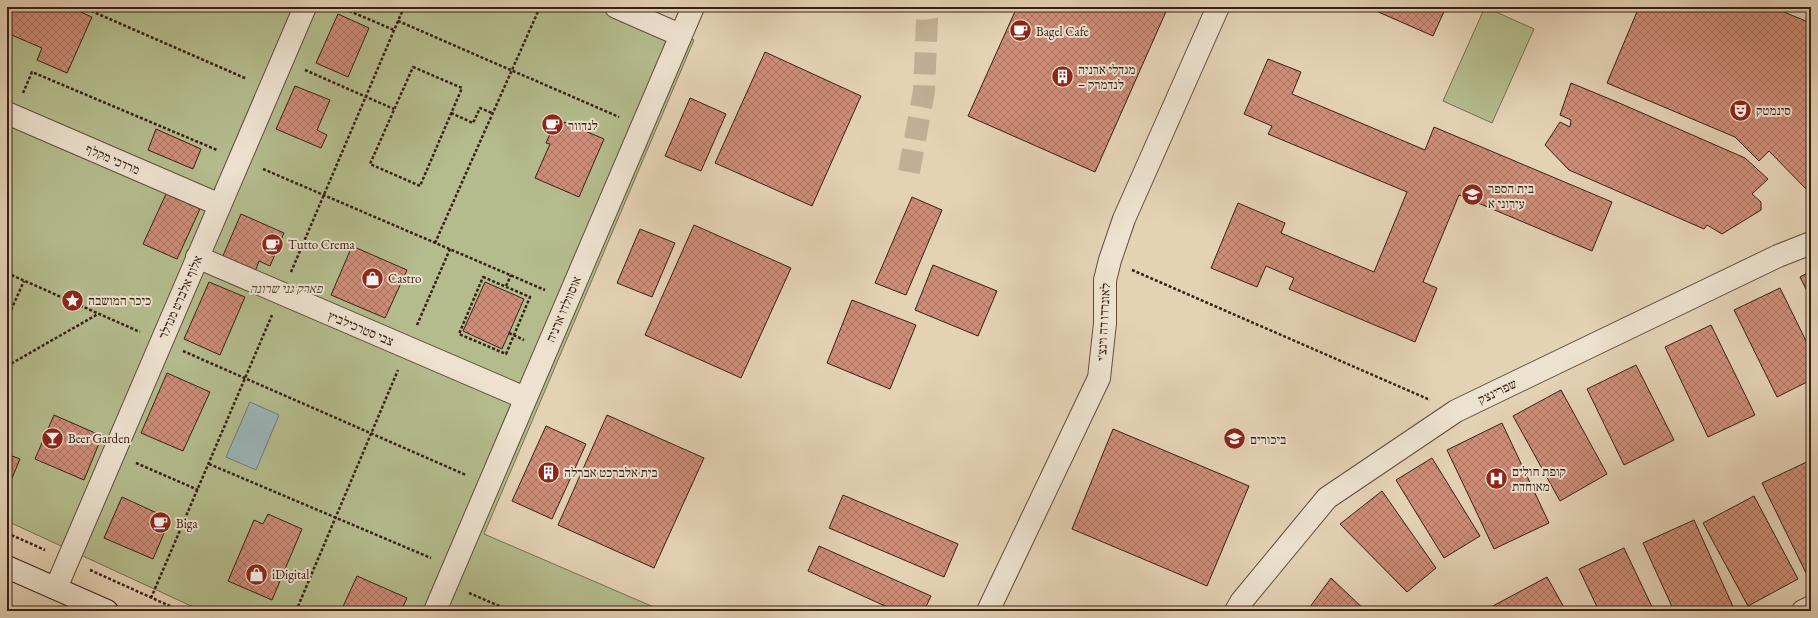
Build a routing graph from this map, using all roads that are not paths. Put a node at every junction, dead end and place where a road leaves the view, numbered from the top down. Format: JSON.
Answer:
{"nodes":[{"id":1,"x":305,"y":7,"type":"edge"},
{"id":2,"x":616,"y":7,"type":"edge"},
{"id":3,"x":693,"y":7,"type":"edge"},
{"id":4,"x":1218,"y":7,"type":"edge"},
{"id":5,"x":680,"y":35,"type":"junction"},
{"id":6,"x":7,"y":113,"type":"edge"},
{"id":7,"x":220,"y":205,"type":"junction"},
{"id":8,"x":1811,"y":243,"type":"edge"},
{"id":9,"x":198,"y":257,"type":"junction"},
{"id":10,"x":525,"y":398,"type":"junction"},
{"id":11,"x":7,"y":567,"type":"edge"},
{"id":12,"x":56,"y":588,"type":"junction"},
{"id":13,"x":1811,"y":607,"type":"edge"},
{"id":14,"x":107,"y":611,"type":"edge"},
{"id":15,"x":435,"y":611,"type":"edge"},
{"id":16,"x":988,"y":611,"type":"edge"},
{"id":17,"x":1236,"y":611,"type":"edge"},
{"id":18,"x":1803,"y":611,"type":"edge"}],
"edges":[{"from":1,"to":7,"type":"street","name":"אלוף אלברט מנדלר"},
{"from":2,"to":5,"type":"street"},
{"from":3,"to":5,"type":"street","name":"אוסוולדו ארניה"},
{"from":4,"to":16,"type":"street","name":"לאונרדו דה וינצ'י"},
{"from":5,"to":10,"type":"street","name":"אוסוולדו ארניה"},
{"from":6,"to":7,"type":"street","name":"מרדכי מקלף"},
{"from":7,"to":9,"type":"street","name":"אלוף אלברט מנדלר"},
{"from":8,"to":17,"type":"street","name":"שפרינצק"},
{"from":9,"to":10,"type":"street","name":"צבי סטרכילביץ"},
{"from":9,"to":12,"type":"street","name":"אלוף אלברט מנדלר"},
{"from":10,"to":15,"type":"street","name":"אוסוולדו ארניה"},
{"from":11,"to":12,"type":"street"},
{"from":12,"to":14,"type":"street"},
{"from":13,"to":18,"type":"street"}]}
